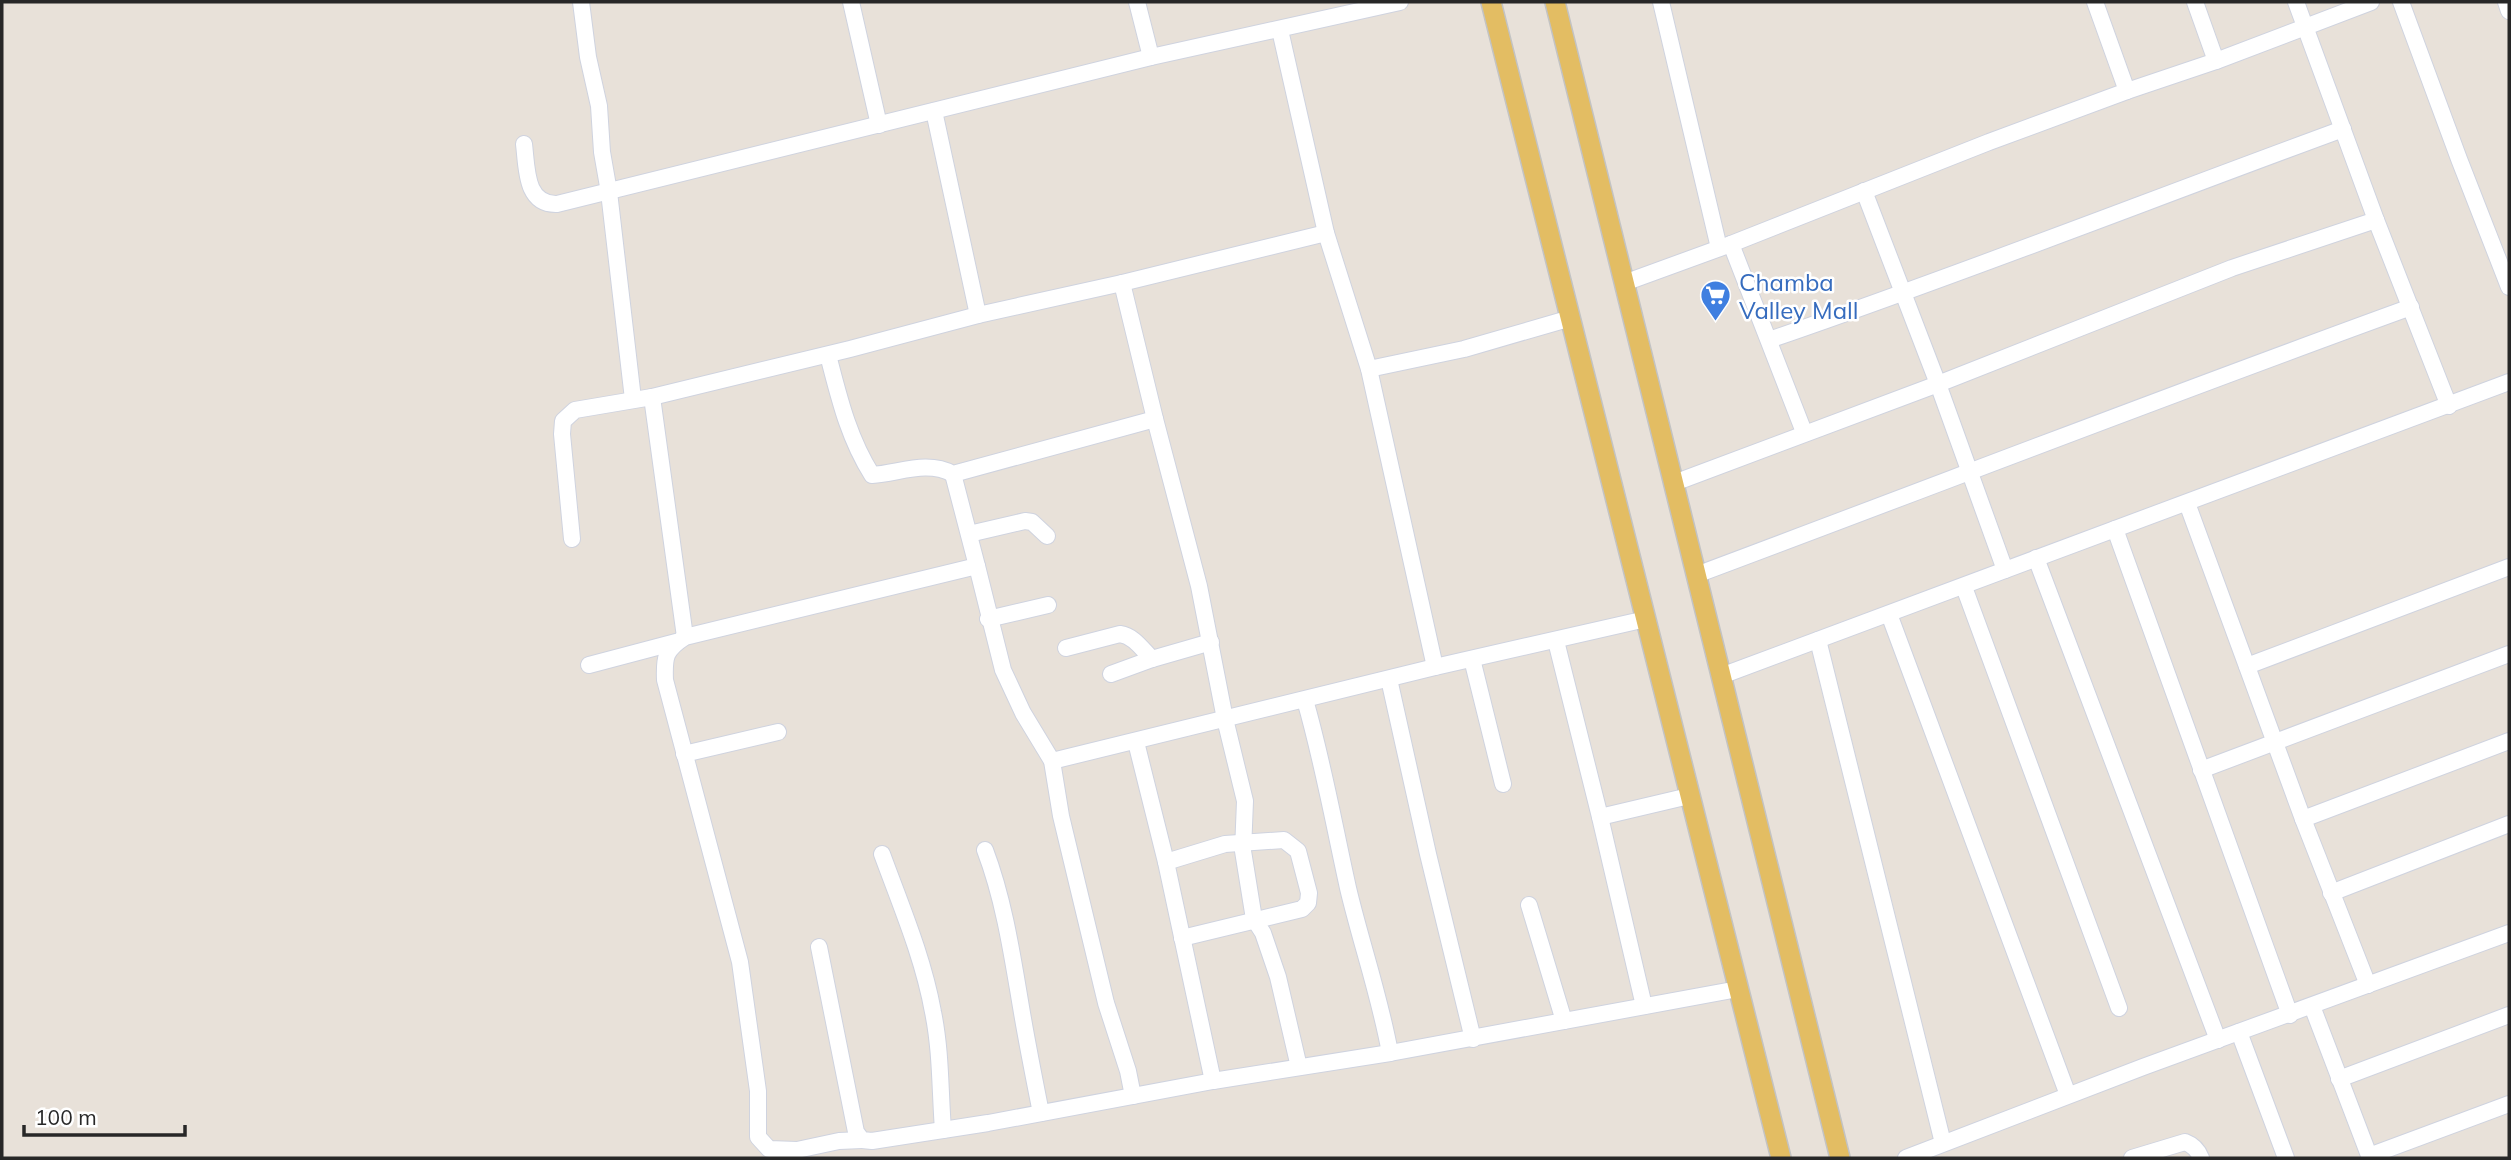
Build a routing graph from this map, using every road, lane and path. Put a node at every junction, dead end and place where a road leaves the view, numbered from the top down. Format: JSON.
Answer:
{"nodes":[{"id":1,"x":581,"y":2,"type":"edge"},
{"id":2,"x":851,"y":2,"type":"edge"},
{"id":3,"x":1137,"y":2,"type":"edge"},
{"id":4,"x":1399,"y":2,"type":"edge"},
{"id":5,"x":1491,"y":2,"type":"edge"},
{"id":6,"x":1555,"y":2,"type":"edge"},
{"id":7,"x":1661,"y":2,"type":"edge"},
{"id":8,"x":2095,"y":2,"type":"edge"},
{"id":9,"x":2195,"y":2,"type":"edge"},
{"id":10,"x":2297,"y":2,"type":"edge"},
{"id":11,"x":2371,"y":2,"type":"edge"},
{"id":12,"x":2401,"y":2,"type":"edge"},
{"id":13,"x":2506,"y":2,"type":"edge"},
{"id":14,"x":2509,"y":12,"type":"edge"},
{"id":15,"x":2305,"y":27,"type":"junction"},
{"id":16,"x":1280,"y":30,"type":"junction"},
{"id":17,"x":1151,"y":57,"type":"junction"},
{"id":18,"x":2216,"y":61,"type":"junction"},
{"id":19,"x":2127,"y":91,"type":"junction"},
{"id":20,"x":934,"y":111,"type":"junction"},
{"id":21,"x":878,"y":125,"type":"junction"},
{"id":22,"x":2343,"y":129,"type":"junction"},
{"id":23,"x":524,"y":144,"type":"dead end"},
{"id":24,"x":1864,"y":191,"type":"junction"},
{"id":25,"x":609,"y":192,"type":"junction"},
{"id":26,"x":2376,"y":220,"type":"junction"},
{"id":27,"x":1326,"y":233,"type":"junction"},
{"id":28,"x":1725,"y":246,"type":"junction"},
{"id":29,"x":1122,"y":283,"type":"junction"},
{"id":30,"x":1624,"y":283,"type":"junction"},
{"id":31,"x":2509,"y":287,"type":"edge"},
{"id":32,"x":1903,"y":294,"type":"junction"},
{"id":33,"x":2411,"y":307,"type":"junction"},
{"id":34,"x":978,"y":315,"type":"junction"},
{"id":35,"x":1571,"y":318,"type":"junction"},
{"id":36,"x":1769,"y":340,"type":"junction"},
{"id":37,"x":828,"y":355,"type":"junction"},
{"id":38,"x":1369,"y":369,"type":"junction"},
{"id":39,"x":2509,"y":382,"type":"edge"},
{"id":40,"x":1938,"y":383,"type":"junction"},
{"id":41,"x":652,"y":397,"type":"junction"},
{"id":42,"x":633,"y":399,"type":"junction"},
{"id":43,"x":2449,"y":406,"type":"junction"},
{"id":44,"x":1155,"y":419,"type":"junction"},
{"id":45,"x":1804,"y":432,"type":"junction"},
{"id":46,"x":1969,"y":473,"type":"junction"},
{"id":47,"x":953,"y":474,"type":"junction"},
{"id":48,"x":1674,"y":483,"type":"junction"},
{"id":49,"x":2187,"y":503,"type":"junction"},
{"id":50,"x":2115,"y":529,"type":"junction"},
{"id":51,"x":968,"y":534,"type":"junction"},
{"id":52,"x":1047,"y":536,"type":"dead end"},
{"id":53,"x":572,"y":539,"type":"dead end"},
{"id":54,"x":2036,"y":558,"type":"junction"},
{"id":55,"x":976,"y":566,"type":"junction"},
{"id":56,"x":2509,"y":566,"type":"edge"},
{"id":57,"x":2005,"y":570,"type":"junction"},
{"id":58,"x":1696,"y":575,"type":"junction"},
{"id":59,"x":1964,"y":587,"type":"junction"},
{"id":60,"x":1048,"y":605,"type":"dead end"},
{"id":61,"x":1889,"y":614,"type":"junction"},
{"id":62,"x":989,"y":619,"type":"junction"},
{"id":63,"x":1646,"y":619,"type":"junction"},
{"id":64,"x":680,"y":640,"type":"junction"},
{"id":65,"x":1818,"y":640,"type":"junction"},
{"id":66,"x":1556,"y":641,"type":"junction"},
{"id":67,"x":1211,"y":642,"type":"junction"},
{"id":68,"x":1066,"y":648,"type":"dead end"},
{"id":69,"x":2509,"y":653,"type":"edge"},
{"id":70,"x":1152,"y":659,"type":"junction"},
{"id":71,"x":1472,"y":659,"type":"junction"},
{"id":72,"x":589,"y":665,"type":"dead end"},
{"id":73,"x":2248,"y":666,"type":"junction"},
{"id":74,"x":1435,"y":667,"type":"junction"},
{"id":75,"x":1111,"y":674,"type":"dead end"},
{"id":76,"x":1721,"y":676,"type":"junction"},
{"id":77,"x":1390,"y":679,"type":"junction"},
{"id":78,"x":1305,"y":700,"type":"junction"},
{"id":79,"x":1225,"y":719,"type":"junction"},
{"id":80,"x":779,"y":732,"type":"dead end"},
{"id":81,"x":2509,"y":741,"type":"edge"},
{"id":82,"x":1136,"y":742,"type":"junction"},
{"id":83,"x":2276,"y":744,"type":"junction"},
{"id":84,"x":684,"y":754,"type":"junction"},
{"id":85,"x":1052,"y":761,"type":"junction"},
{"id":86,"x":2201,"y":770,"type":"junction"},
{"id":87,"x":1503,"y":784,"type":"dead end"},
{"id":88,"x":1689,"y":796,"type":"junction"},
{"id":89,"x":1600,"y":817,"type":"junction"},
{"id":90,"x":2303,"y":819,"type":"junction"},
{"id":91,"x":2509,"y":824,"type":"edge"},
{"id":92,"x":1243,"y":841,"type":"junction"},
{"id":93,"x":985,"y":850,"type":"dead end"},
{"id":94,"x":882,"y":854,"type":"dead end"},
{"id":95,"x":1166,"y":862,"type":"junction"},
{"id":96,"x":2332,"y":893,"type":"junction"},
{"id":97,"x":1529,"y":905,"type":"dead end"},
{"id":98,"x":1254,"y":919,"type":"junction"},
{"id":99,"x":2509,"y":933,"type":"edge"},
{"id":100,"x":1182,"y":937,"type":"junction"},
{"id":101,"x":819,"y":947,"type":"dead end"},
{"id":102,"x":2368,"y":985,"type":"junction"},
{"id":103,"x":1738,"y":989,"type":"junction"},
{"id":104,"x":1644,"y":1006,"type":"junction"},
{"id":105,"x":2312,"y":1006,"type":"junction"},
{"id":106,"x":2119,"y":1008,"type":"dead end"},
{"id":107,"x":2290,"y":1015,"type":"junction"},
{"id":108,"x":2509,"y":1015,"type":"edge"},
{"id":109,"x":1564,"y":1021,"type":"junction"},
{"id":110,"x":2239,"y":1032,"type":"junction"},
{"id":111,"x":1473,"y":1038,"type":"junction"},
{"id":112,"x":2218,"y":1040,"type":"junction"},
{"id":113,"x":1390,"y":1053,"type":"junction"},
{"id":114,"x":1299,"y":1067,"type":"junction"},
{"id":115,"x":2339,"y":1079,"type":"junction"},
{"id":116,"x":1213,"y":1081,"type":"junction"},
{"id":117,"x":2068,"y":1095,"type":"junction"},
{"id":118,"x":1133,"y":1096,"type":"junction"},
{"id":119,"x":2509,"y":1104,"type":"edge"},
{"id":120,"x":1041,"y":1113,"type":"junction"},
{"id":121,"x":943,"y":1130,"type":"junction"},
{"id":122,"x":862,"y":1140,"type":"junction"},
{"id":123,"x":1943,"y":1143,"type":"junction"},
{"id":124,"x":2369,"y":1157,"type":"edge"},
{"id":125,"x":1780,"y":1158,"type":"edge"},
{"id":126,"x":1840,"y":1158,"type":"edge"},
{"id":127,"x":1906,"y":1158,"type":"edge"},
{"id":128,"x":2132,"y":1158,"type":"edge"},
{"id":129,"x":2201,"y":1158,"type":"edge"},
{"id":130,"x":2286,"y":1158,"type":"edge"}],
"edges":[{"from":1,"to":25,"type":"street"},
{"from":2,"to":21,"type":"street"},
{"from":3,"to":17,"type":"street"},
{"from":4,"to":16,"type":"street"},
{"from":5,"to":35,"type":"main road"},
{"from":6,"to":30,"type":"main road"},
{"from":7,"to":28,"type":"street"},
{"from":8,"to":19,"type":"street"},
{"from":9,"to":18,"type":"street"},
{"from":10,"to":15,"type":"street"},
{"from":11,"to":15,"type":"street"},
{"from":12,"to":31,"type":"street"},
{"from":13,"to":14,"type":"street"},
{"from":15,"to":18,"type":"street"},
{"from":15,"to":22,"type":"street"},
{"from":16,"to":17,"type":"street"},
{"from":16,"to":27,"type":"street"},
{"from":17,"to":20,"type":"street"},
{"from":18,"to":19,"type":"street"},
{"from":19,"to":24,"type":"street"},
{"from":20,"to":21,"type":"street"},
{"from":20,"to":34,"type":"street"},
{"from":21,"to":25,"type":"street"},
{"from":22,"to":26,"type":"street"},
{"from":22,"to":32,"type":"street"},
{"from":23,"to":25,"type":"street"},
{"from":24,"to":28,"type":"street"},
{"from":24,"to":32,"type":"street"},
{"from":25,"to":42,"type":"street"},
{"from":26,"to":33,"type":"street"},
{"from":26,"to":40,"type":"street"},
{"from":27,"to":29,"type":"street"},
{"from":27,"to":38,"type":"street"},
{"from":28,"to":30,"type":"street"},
{"from":28,"to":36,"type":"street"},
{"from":29,"to":34,"type":"street"},
{"from":29,"to":44,"type":"street"},
{"from":30,"to":48,"type":"main road"},
{"from":32,"to":36,"type":"street"},
{"from":32,"to":40,"type":"street"},
{"from":33,"to":43,"type":"street"},
{"from":33,"to":46,"type":"street"},
{"from":34,"to":37,"type":"street"},
{"from":35,"to":38,"type":"street"},
{"from":35,"to":63,"type":"main road"},
{"from":36,"to":45,"type":"street"},
{"from":37,"to":41,"type":"street"},
{"from":37,"to":47,"type":"street"},
{"from":38,"to":74,"type":"street"},
{"from":39,"to":43,"type":"street"},
{"from":40,"to":45,"type":"street"},
{"from":40,"to":46,"type":"street"},
{"from":41,"to":42,"type":"street"},
{"from":41,"to":64,"type":"street"},
{"from":42,"to":53,"type":"street"},
{"from":43,"to":49,"type":"street"},
{"from":44,"to":47,"type":"street"},
{"from":44,"to":67,"type":"street"},
{"from":45,"to":48,"type":"street"},
{"from":46,"to":57,"type":"street"},
{"from":46,"to":58,"type":"street"},
{"from":47,"to":51,"type":"street"},
{"from":48,"to":58,"type":"main road"},
{"from":49,"to":50,"type":"street"},
{"from":49,"to":73,"type":"street"},
{"from":50,"to":54,"type":"street"},
{"from":50,"to":86,"type":"street"},
{"from":51,"to":52,"type":"street"},
{"from":51,"to":55,"type":"street"},
{"from":54,"to":57,"type":"street"},
{"from":54,"to":112,"type":"street"},
{"from":55,"to":62,"type":"street"},
{"from":55,"to":64,"type":"street"},
{"from":56,"to":73,"type":"street"},
{"from":57,"to":59,"type":"street"},
{"from":58,"to":76,"type":"main road"},
{"from":59,"to":61,"type":"street"},
{"from":59,"to":106,"type":"street"},
{"from":60,"to":62,"type":"street"},
{"from":61,"to":65,"type":"street"},
{"from":61,"to":117,"type":"street"},
{"from":62,"to":85,"type":"street"},
{"from":63,"to":66,"type":"street"},
{"from":63,"to":88,"type":"main road"},
{"from":64,"to":72,"type":"street"},
{"from":64,"to":84,"type":"street"},
{"from":65,"to":76,"type":"street"},
{"from":65,"to":123,"type":"street"},
{"from":66,"to":71,"type":"street"},
{"from":66,"to":89,"type":"street"},
{"from":67,"to":70,"type":"street"},
{"from":67,"to":79,"type":"street"},
{"from":68,"to":70,"type":"street"},
{"from":69,"to":83,"type":"street"},
{"from":70,"to":75,"type":"street"},
{"from":71,"to":74,"type":"street"},
{"from":71,"to":87,"type":"street"},
{"from":73,"to":83,"type":"street"},
{"from":74,"to":77,"type":"street"},
{"from":76,"to":126,"type":"main road"},
{"from":77,"to":78,"type":"street"},
{"from":77,"to":111,"type":"street"},
{"from":78,"to":79,"type":"street"},
{"from":78,"to":113,"type":"street"},
{"from":79,"to":82,"type":"street"},
{"from":79,"to":92,"type":"street"},
{"from":80,"to":84,"type":"street"},
{"from":81,"to":90,"type":"street"},
{"from":82,"to":85,"type":"street"},
{"from":82,"to":95,"type":"street"},
{"from":83,"to":86,"type":"street"},
{"from":83,"to":90,"type":"street"},
{"from":84,"to":122,"type":"street"},
{"from":85,"to":118,"type":"street"},
{"from":86,"to":107,"type":"street"},
{"from":88,"to":89,"type":"street"},
{"from":88,"to":103,"type":"main road"},
{"from":89,"to":104,"type":"street"},
{"from":90,"to":96,"type":"street"},
{"from":91,"to":96,"type":"street"},
{"from":92,"to":95,"type":"street"},
{"from":92,"to":98,"type":"street"},
{"from":92,"to":98,"type":"street"},
{"from":93,"to":120,"type":"street"},
{"from":94,"to":121,"type":"street"},
{"from":95,"to":100,"type":"street"},
{"from":96,"to":102,"type":"street"},
{"from":97,"to":109,"type":"street"},
{"from":98,"to":100,"type":"street"},
{"from":98,"to":114,"type":"street"},
{"from":99,"to":102,"type":"street"},
{"from":100,"to":116,"type":"street"},
{"from":101,"to":122,"type":"street"},
{"from":102,"to":105,"type":"street"},
{"from":103,"to":104,"type":"street"},
{"from":103,"to":125,"type":"main road"},
{"from":104,"to":109,"type":"street"},
{"from":105,"to":107,"type":"street"},
{"from":105,"to":115,"type":"street"},
{"from":107,"to":110,"type":"street"},
{"from":108,"to":115,"type":"street"},
{"from":109,"to":111,"type":"street"},
{"from":110,"to":112,"type":"street"},
{"from":110,"to":130,"type":"street"},
{"from":111,"to":113,"type":"street"},
{"from":112,"to":117,"type":"street"},
{"from":113,"to":114,"type":"street"},
{"from":114,"to":116,"type":"street"},
{"from":115,"to":124,"type":"street"},
{"from":116,"to":118,"type":"street"},
{"from":117,"to":123,"type":"street"},
{"from":118,"to":120,"type":"street"},
{"from":119,"to":124,"type":"street"},
{"from":120,"to":121,"type":"street"},
{"from":121,"to":122,"type":"street"},
{"from":123,"to":127,"type":"street"},
{"from":128,"to":129,"type":"street"}]}
